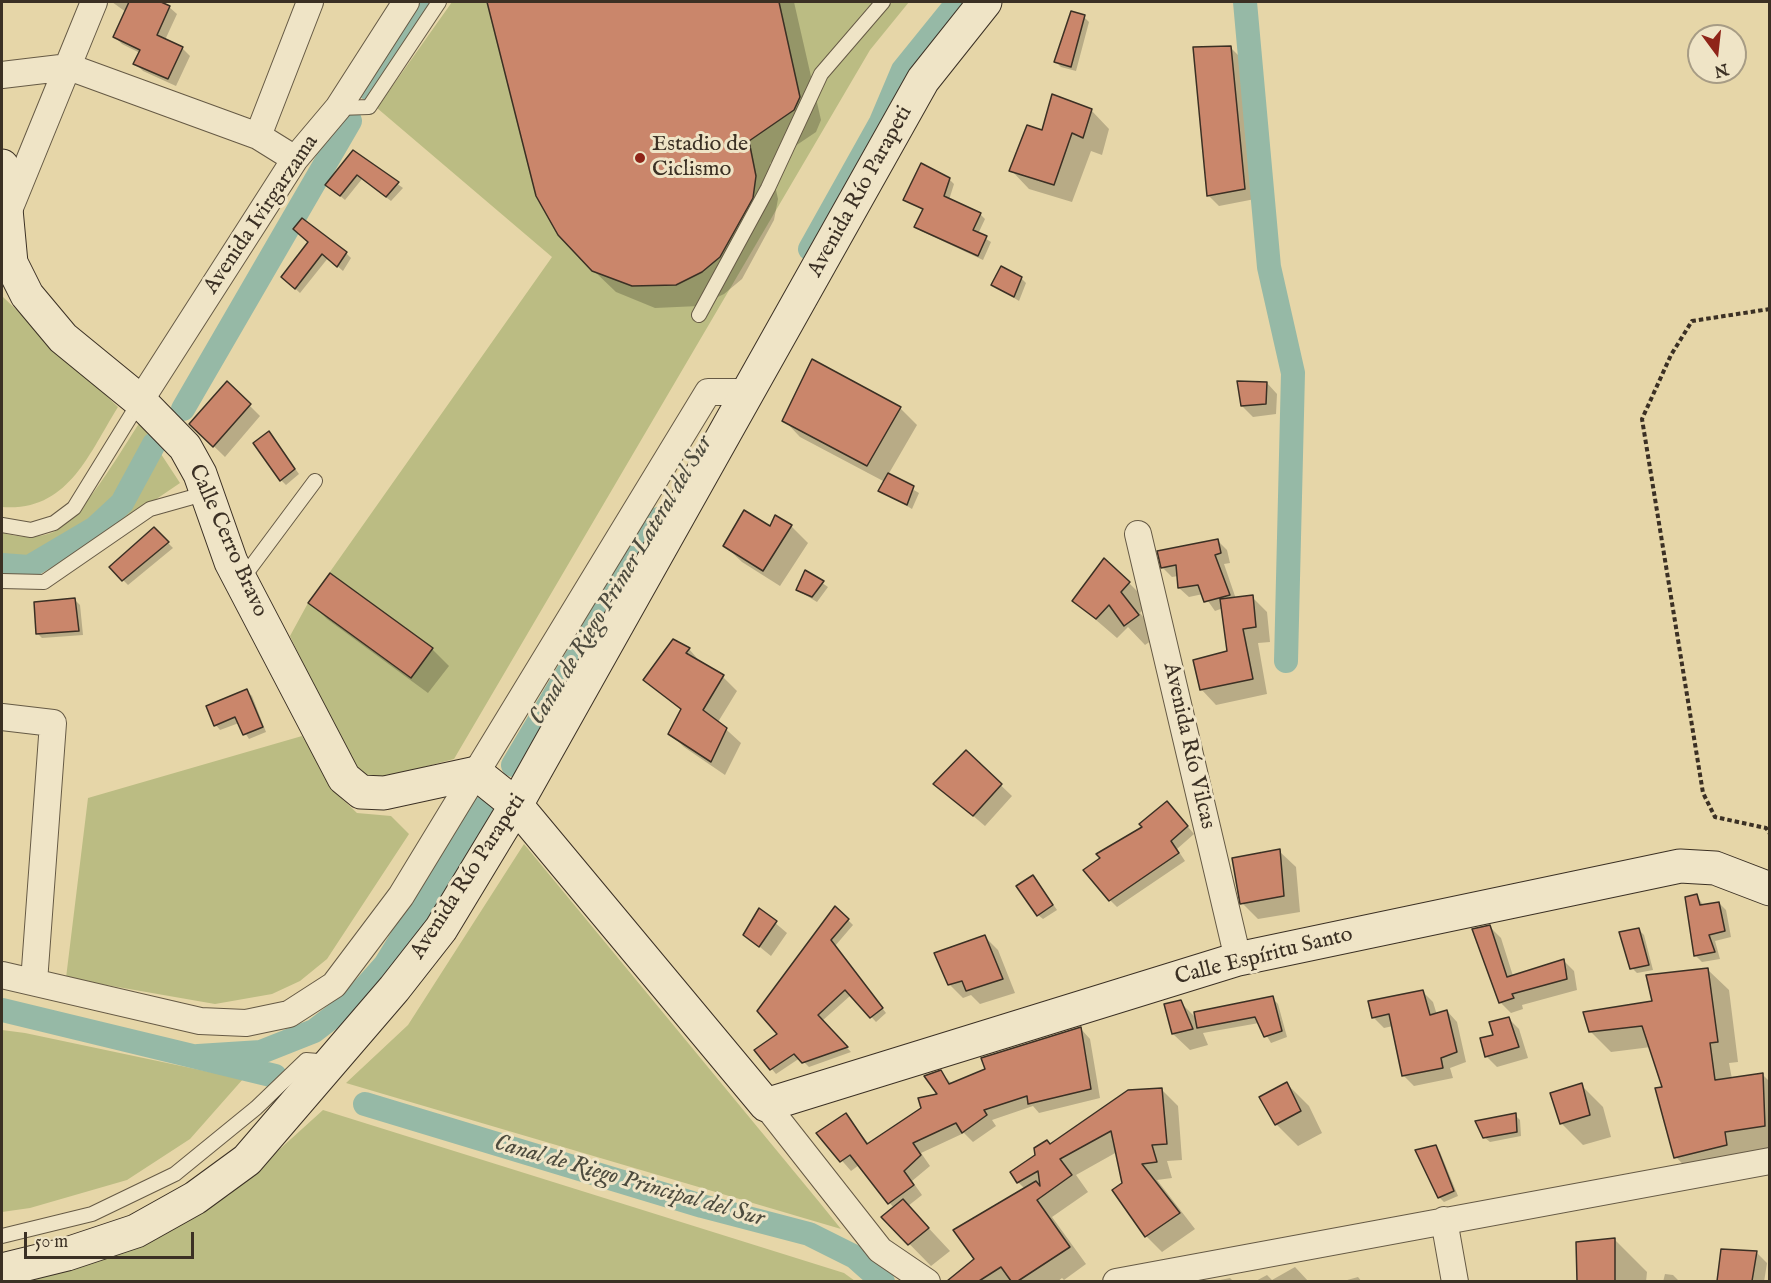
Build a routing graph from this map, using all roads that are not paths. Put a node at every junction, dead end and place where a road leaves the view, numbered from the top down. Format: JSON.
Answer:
{"nodes":[{"id":1,"x":94,"y":2,"type":"edge"},
{"id":2,"x":310,"y":2,"type":"edge"},
{"id":3,"x":406,"y":2,"type":"edge"},
{"id":4,"x":439,"y":2,"type":"edge"},
{"id":5,"x":883,"y":2,"type":"edge"},
{"id":6,"x":985,"y":2,"type":"edge"},
{"id":7,"x":69,"y":67,"type":"junction"},
{"id":8,"x":2,"y":75,"type":"edge"},
{"id":9,"x":338,"y":108,"type":"junction"},
{"id":10,"x":258,"y":136,"type":"junction"},
{"id":11,"x":294,"y":159,"type":"junction"},
{"id":12,"x":2,"y":166,"type":"edge"},
{"id":13,"x":6,"y":218,"type":"junction"},
{"id":14,"x":699,"y":315,"type":"dead end"},
{"id":15,"x":750,"y":392,"type":"junction"},
{"id":16,"x":140,"y":401,"type":"junction"},
{"id":17,"x":315,"y":481,"type":"dead end"},
{"id":18,"x":207,"y":493,"type":"junction"},
{"id":19,"x":2,"y":525,"type":"edge"},
{"id":20,"x":1138,"y":534,"type":"dead end"},
{"id":21,"x":241,"y":580,"type":"junction"},
{"id":22,"x":2,"y":581,"type":"edge"},
{"id":23,"x":2,"y":717,"type":"edge"},
{"id":24,"x":476,"y":773,"type":"junction"},
{"id":25,"x":516,"y":805,"type":"junction"},
{"id":26,"x":1770,"y":889,"type":"edge"},
{"id":27,"x":1238,"y":958,"type":"junction"},
{"id":28,"x":2,"y":975,"type":"edge"},
{"id":29,"x":34,"y":982,"type":"junction"},
{"id":30,"x":332,"y":1062,"type":"junction"},
{"id":31,"x":766,"y":1106,"type":"junction"},
{"id":32,"x":1770,"y":1161,"type":"edge"},
{"id":33,"x":1444,"y":1220,"type":"junction"},
{"id":34,"x":2,"y":1236,"type":"edge"},
{"id":35,"x":2,"y":1270,"type":"edge"},
{"id":36,"x":927,"y":1281,"type":"edge"},
{"id":37,"x":1116,"y":1281,"type":"edge"},
{"id":38,"x":1455,"y":1281,"type":"edge"}],
"edges":[{"from":1,"to":7,"type":"street"},
{"from":2,"to":10,"type":"street"},
{"from":3,"to":9,"type":"street","name":"Avenida Ivirgarzama"},
{"from":4,"to":9,"type":"lane"},
{"from":5,"to":14,"type":"lane"},
{"from":6,"to":15,"type":"main road","name":"Avenida Río Parapeti"},
{"from":7,"to":8,"type":"street"},
{"from":7,"to":10,"type":"street"},
{"from":7,"to":13,"type":"street"},
{"from":9,"to":11,"type":"street","name":"Avenida Ivirgarzama"},
{"from":10,"to":11,"type":"street"},
{"from":11,"to":16,"type":"street","name":"Avenida Ivirgarzama"},
{"from":12,"to":13,"type":"main road","name":"Calle Cerro Bravo"},
{"from":13,"to":16,"type":"main road","name":"Calle Cerro Bravo"},
{"from":15,"to":24,"type":"street","name":"Avenida Río Parapeti"},
{"from":15,"to":25,"type":"main road","name":"Avenida Río Parapeti"},
{"from":16,"to":18,"type":"main road","name":"Calle Cerro Bravo"},
{"from":16,"to":19,"type":"lane"},
{"from":17,"to":21,"type":"lane"},
{"from":18,"to":21,"type":"main road","name":"Calle Cerro Bravo"},
{"from":18,"to":22,"type":"lane"},
{"from":20,"to":27,"type":"street","name":"Avenida Río Vilcas"},
{"from":21,"to":24,"type":"main road","name":"Calle Cerro Bravo"},
{"from":23,"to":29,"type":"street"},
{"from":24,"to":25,"type":"main road"},
{"from":24,"to":29,"type":"street","name":"Avenida Río Parapeti"},
{"from":25,"to":30,"type":"main road","name":"Avenida Río Parapeti"},
{"from":25,"to":31,"type":"main road"},
{"from":26,"to":27,"type":"main road","name":"Calle Espíritu Santo"},
{"from":27,"to":31,"type":"main road","name":"Calle Espíritu Santo"},
{"from":28,"to":29,"type":"street","name":"Avenida Río Parapeti"},
{"from":30,"to":34,"type":"lane"},
{"from":30,"to":35,"type":"main road","name":"Avenida Río Parapeti"},
{"from":31,"to":36,"type":"street"},
{"from":32,"to":33,"type":"street"},
{"from":33,"to":37,"type":"street"},
{"from":33,"to":38,"type":"street"}]}
